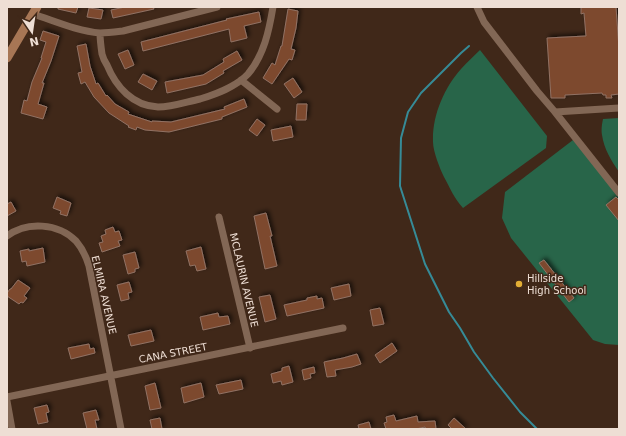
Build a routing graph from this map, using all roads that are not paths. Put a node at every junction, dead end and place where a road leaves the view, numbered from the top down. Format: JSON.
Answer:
{"nodes":[{"id":1,"x":217,"y":7,"type":"edge"},
{"id":2,"x":273,"y":7,"type":"edge"},
{"id":3,"x":477,"y":7,"type":"edge"},
{"id":4,"x":35,"y":10,"type":"edge"},
{"id":5,"x":100,"y":33,"type":"junction"},
{"id":6,"x":7,"y":58,"type":"edge"},
{"id":7,"x":241,"y":80,"type":"junction"},
{"id":8,"x":619,"y":108,"type":"edge"},
{"id":9,"x":277,"y":109,"type":"dead end"},
{"id":10,"x":555,"y":112,"type":"junction"},
{"id":11,"x":619,"y":193,"type":"edge"},
{"id":12,"x":219,"y":217,"type":"dead end"},
{"id":13,"x":7,"y":236,"type":"edge"},
{"id":14,"x":343,"y":328,"type":"dead end"},
{"id":15,"x":250,"y":348,"type":"junction"},
{"id":16,"x":111,"y":376,"type":"junction"},
{"id":17,"x":7,"y":397,"type":"edge"},
{"id":18,"x":7,"y":401,"type":"edge"},
{"id":19,"x":12,"y":429,"type":"edge"},
{"id":20,"x":121,"y":429,"type":"edge"}],
"edges":[{"from":1,"to":5,"type":"street"},
{"from":2,"to":7,"type":"street"},
{"from":3,"to":10,"type":"street"},
{"from":4,"to":5,"type":"street"},
{"from":4,"to":6,"type":"main road"},
{"from":5,"to":7,"type":"street"},
{"from":7,"to":9,"type":"street"},
{"from":8,"to":10,"type":"street"},
{"from":10,"to":11,"type":"street"},
{"from":12,"to":15,"type":"street","name":"MCLAURIN AVENUE"},
{"from":13,"to":16,"type":"street","name":"ELMIRA AVENUE"},
{"from":14,"to":15,"type":"street","name":"CANA STREET"},
{"from":15,"to":16,"type":"street","name":"CANA STREET"},
{"from":16,"to":17,"type":"street","name":"CANA STREET"},
{"from":16,"to":20,"type":"street","name":"ELMIRA AVENUE"},
{"from":18,"to":19,"type":"street"}]}
